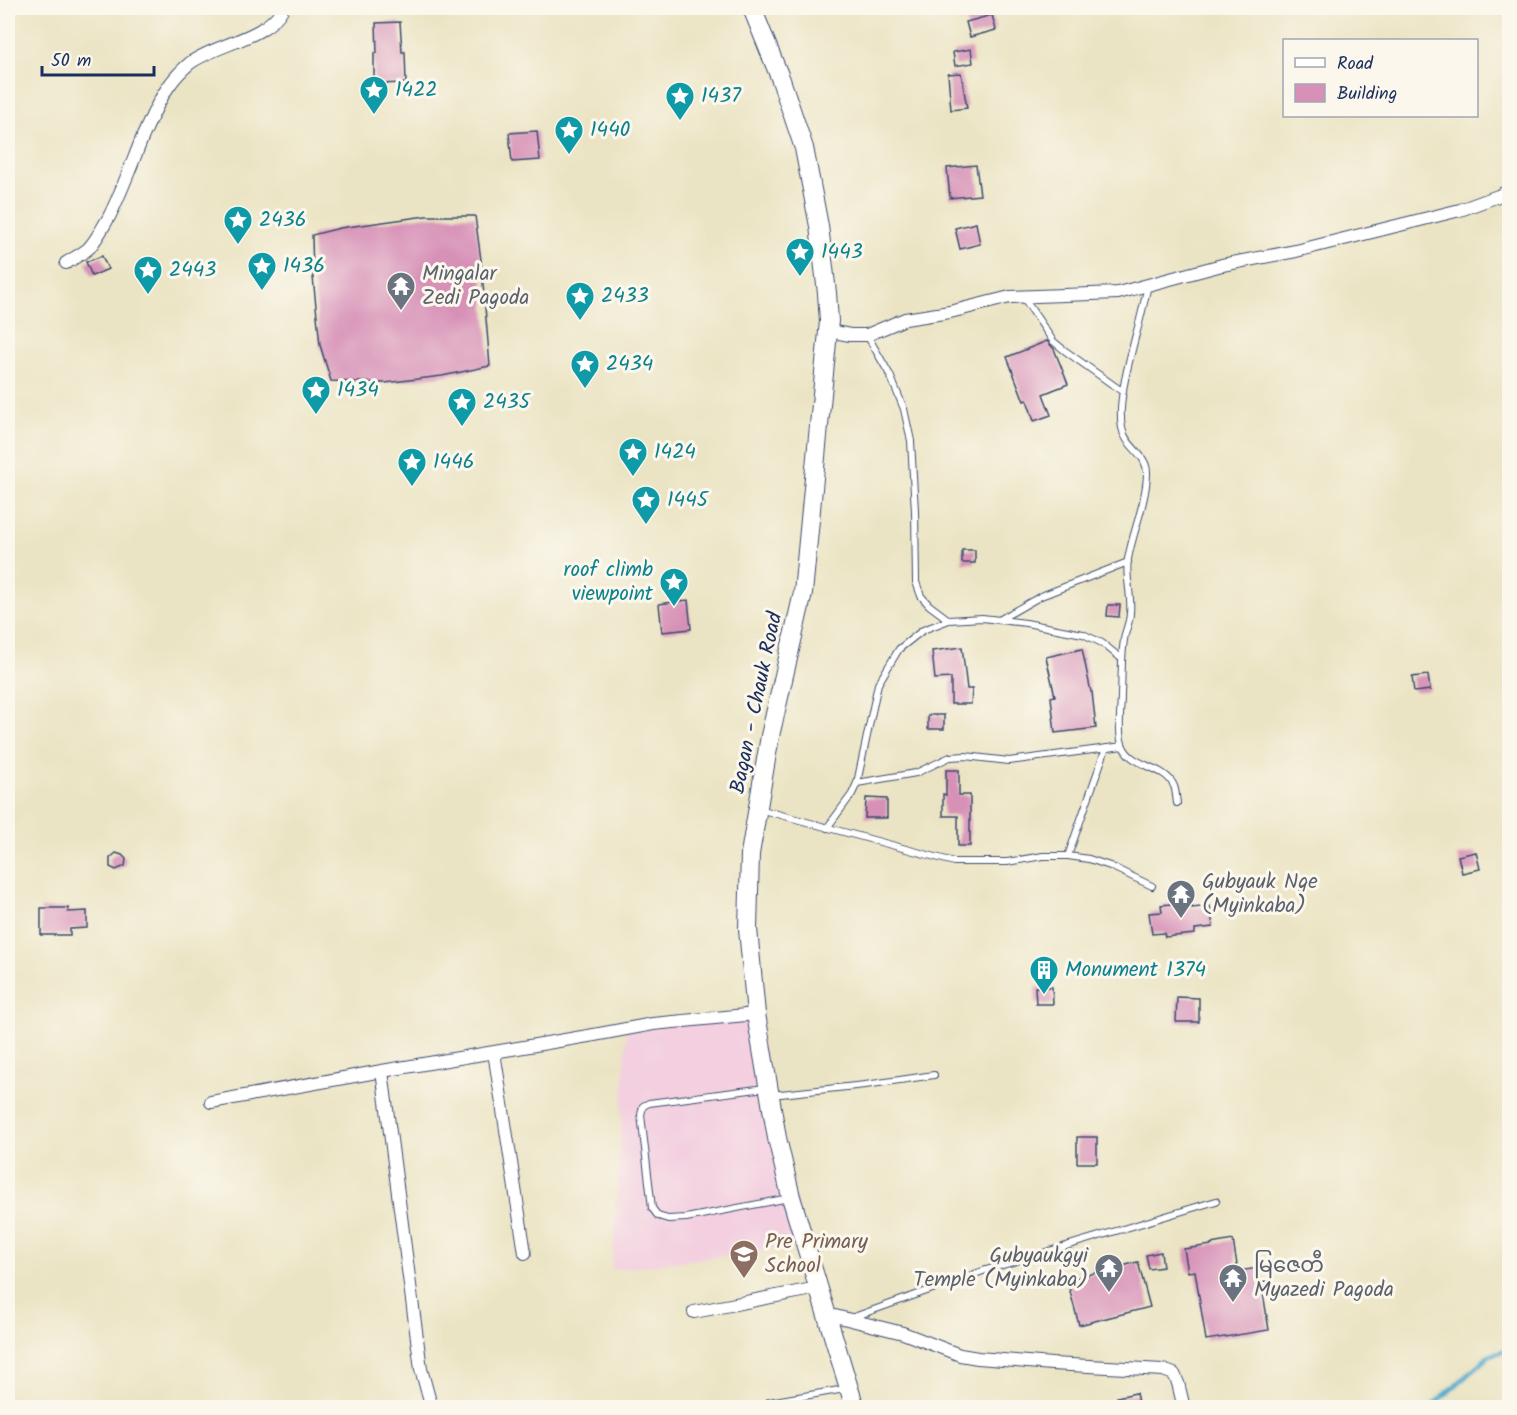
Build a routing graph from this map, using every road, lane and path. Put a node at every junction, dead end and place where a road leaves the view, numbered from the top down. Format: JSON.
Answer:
{"nodes":[{"id":1,"x":283,"y":8,"type":"edge"},
{"id":2,"x":752,"y":8,"type":"edge"},
{"id":3,"x":1509,"y":190,"type":"edge"},
{"id":4,"x":66,"y":263,"type":"dead end"},
{"id":5,"x":1148,"y":284,"type":"junction"},
{"id":6,"x":1023,"y":296,"type":"junction"},
{"id":7,"x":829,"y":331,"type":"junction"},
{"id":8,"x":867,"y":335,"type":"junction"},
{"id":9,"x":1123,"y":392,"type":"junction"},
{"id":10,"x":1128,"y":562,"type":"junction"},
{"id":11,"x":949,"y":620,"type":"junction"},
{"id":12,"x":999,"y":620,"type":"junction"},
{"id":13,"x":1122,"y":659,"type":"junction"},
{"id":14,"x":1123,"y":746,"type":"junction"},
{"id":15,"x":1106,"y":748,"type":"junction"},
{"id":16,"x":857,"y":783,"type":"junction"},
{"id":17,"x":1177,"y":803,"type":"dead end"},
{"id":18,"x":758,"y":809,"type":"junction"},
{"id":19,"x":827,"y":828,"type":"junction"},
{"id":20,"x":1068,"y":856,"type":"junction"},
{"id":21,"x":1152,"y":886,"type":"dead end"},
{"id":22,"x":756,"y":1014,"type":"junction"},
{"id":23,"x":494,"y":1052,"type":"junction"},
{"id":24,"x":382,"y":1071,"type":"junction"},
{"id":25,"x":934,"y":1075,"type":"dead end"},
{"id":26,"x":770,"y":1092,"type":"junction"},
{"id":27,"x":211,"y":1102,"type":"dead end"},
{"id":28,"x":791,"y":1197,"type":"junction"},
{"id":29,"x":1216,"y":1201,"type":"dead end"},
{"id":30,"x":525,"y":1253,"type":"dead end"},
{"id":31,"x":818,"y":1288,"type":"junction"},
{"id":32,"x":694,"y":1312,"type":"dead end"},
{"id":33,"x":826,"y":1314,"type":"junction"},
{"id":34,"x":848,"y":1319,"type":"junction"},
{"id":35,"x":849,"y":1388,"type":"junction"},
{"id":36,"x":769,"y":1402,"type":"dead end"},
{"id":37,"x":433,"y":1407,"type":"edge"},
{"id":38,"x":855,"y":1407,"type":"edge"},
{"id":39,"x":1184,"y":1407,"type":"edge"}],
"edges":[{"from":1,"to":4,"type":"street"},
{"from":2,"to":7,"type":"main road","name":"Bagan - Chauk Road"},
{"from":3,"to":5,"type":"street"},
{"from":5,"to":6,"type":"street"},
{"from":5,"to":9,"type":"lane"},
{"from":6,"to":8,"type":"street"},
{"from":6,"to":9,"type":"lane"},
{"from":7,"to":8,"type":"street"},
{"from":7,"to":18,"type":"main road","name":"Bagan - Chauk Road"},
{"from":8,"to":11,"type":"lane"},
{"from":9,"to":10,"type":"lane"},
{"from":10,"to":12,"type":"lane"},
{"from":10,"to":13,"type":"lane"},
{"from":11,"to":12,"type":"lane"},
{"from":11,"to":16,"type":"lane"},
{"from":12,"to":13,"type":"lane"},
{"from":13,"to":14,"type":"lane"},
{"from":14,"to":15,"type":"lane"},
{"from":14,"to":17,"type":"lane"},
{"from":15,"to":16,"type":"lane"},
{"from":15,"to":20,"type":"lane"},
{"from":16,"to":19,"type":"lane"},
{"from":18,"to":19,"type":"lane"},
{"from":18,"to":22,"type":"main road","name":"Bagan - Chauk Road"},
{"from":19,"to":20,"type":"lane"},
{"from":20,"to":21,"type":"lane"},
{"from":22,"to":23,"type":"street"},
{"from":22,"to":26,"type":"main road","name":"Bagan - Chauk Road"},
{"from":23,"to":24,"type":"street"},
{"from":23,"to":30,"type":"street"},
{"from":24,"to":27,"type":"street"},
{"from":24,"to":37,"type":"street"},
{"from":25,"to":26,"type":"lane"},
{"from":26,"to":28,"type":"main road","name":"Bagan - Chauk Road"},
{"from":26,"to":28,"type":"lane"},
{"from":28,"to":31,"type":"main road","name":"Bagan - Chauk Road"},
{"from":29,"to":34,"type":"lane"},
{"from":31,"to":32,"type":"street"},
{"from":31,"to":33,"type":"main road","name":"Bagan - Chauk Road"},
{"from":33,"to":34,"type":"street"},
{"from":33,"to":35,"type":"main road","name":"Bagan - Chauk Road"},
{"from":34,"to":39,"type":"street"},
{"from":35,"to":36,"type":"lane"},
{"from":35,"to":38,"type":"main road","name":"Bagan - Chauk Road"}]}
